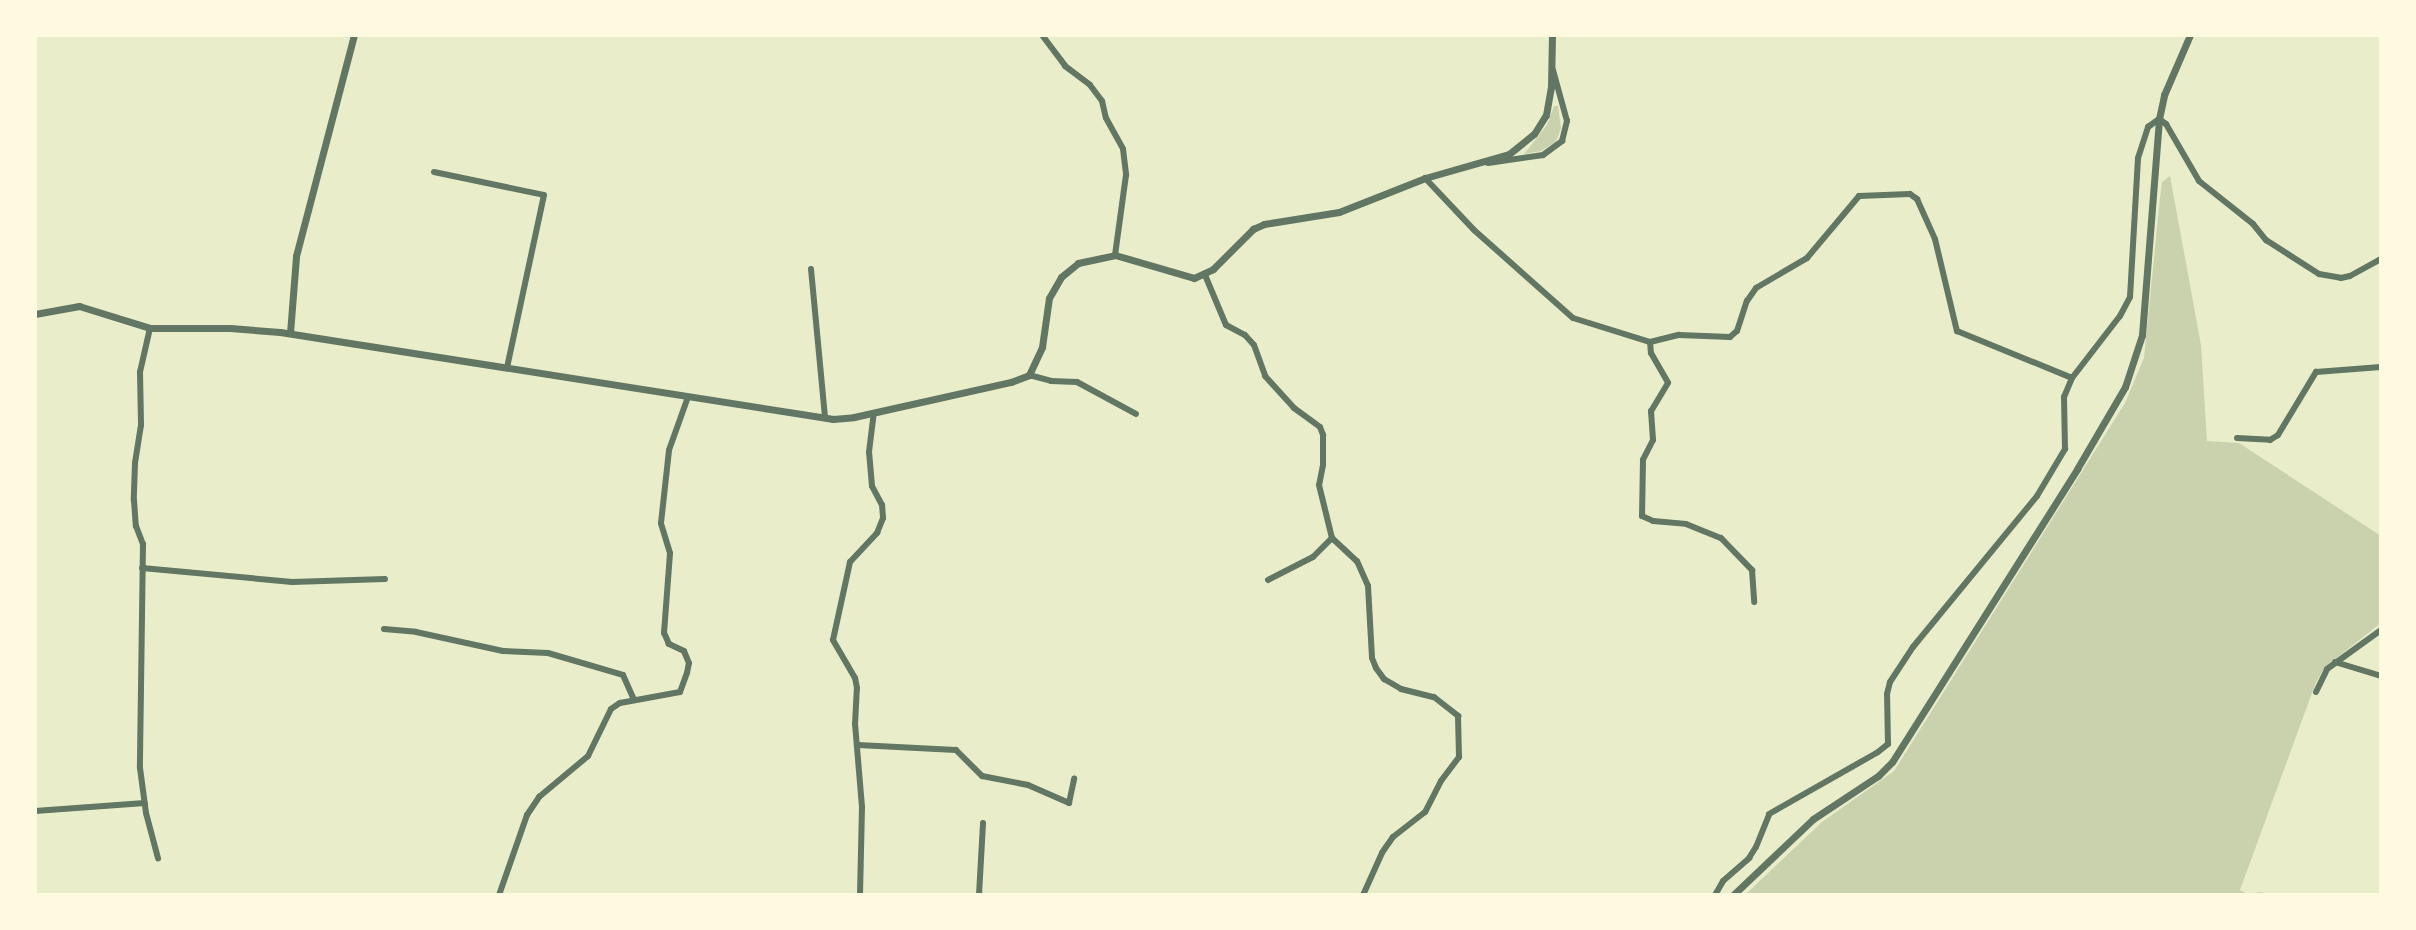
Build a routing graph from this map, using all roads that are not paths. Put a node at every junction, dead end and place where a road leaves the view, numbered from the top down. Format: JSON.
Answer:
{"nodes":[{"id":1,"x":354,"y":35,"type":"edge"},
{"id":2,"x":1042,"y":35,"type":"edge"},
{"id":3,"x":1552,"y":35,"type":"edge"},
{"id":4,"x":2190,"y":35,"type":"edge"},
{"id":5,"x":1551,"y":61,"type":"junction"},
{"id":6,"x":2159,"y":119,"type":"junction"},
{"id":7,"x":1484,"y":163,"type":"junction"},
{"id":8,"x":434,"y":172,"type":"dead end"},
{"id":9,"x":1425,"y":178,"type":"junction"},
{"id":10,"x":1115,"y":255,"type":"junction"},
{"id":11,"x":2381,"y":260,"type":"edge"},
{"id":12,"x":811,"y":269,"type":"dead end"},
{"id":13,"x":1205,"y":275,"type":"junction"},
{"id":14,"x":35,"y":314,"type":"edge"},
{"id":15,"x":150,"y":328,"type":"junction"},
{"id":16,"x":290,"y":333,"type":"junction"},
{"id":17,"x":1650,"y":342,"type":"junction"},
{"id":18,"x":508,"y":368,"type":"junction"},
{"id":19,"x":2381,"y":368,"type":"edge"},
{"id":20,"x":1029,"y":375,"type":"junction"},
{"id":21,"x":2072,"y":378,"type":"junction"},
{"id":22,"x":688,"y":397,"type":"junction"},
{"id":23,"x":874,"y":413,"type":"junction"},
{"id":24,"x":1136,"y":414,"type":"dead end"},
{"id":25,"x":825,"y":418,"type":"junction"},
{"id":26,"x":2236,"y":438,"type":"dead end"},
{"id":27,"x":1332,"y":538,"type":"junction"},
{"id":28,"x":142,"y":568,"type":"junction"},
{"id":29,"x":385,"y":579,"type":"dead end"},
{"id":30,"x":1268,"y":580,"type":"dead end"},
{"id":31,"x":1754,"y":602,"type":"dead end"},
{"id":32,"x":384,"y":629,"type":"dead end"},
{"id":33,"x":2381,"y":630,"type":"edge"},
{"id":34,"x":2335,"y":662,"type":"junction"},
{"id":35,"x":2381,"y":676,"type":"edge"},
{"id":36,"x":2316,"y":692,"type":"dead end"},
{"id":37,"x":634,"y":700,"type":"junction"},
{"id":38,"x":858,"y":745,"type":"junction"},
{"id":39,"x":1074,"y":779,"type":"dead end"},
{"id":40,"x":145,"y":803,"type":"junction"},
{"id":41,"x":35,"y":811,"type":"edge"},
{"id":42,"x":983,"y":823,"type":"dead end"},
{"id":43,"x":158,"y":858,"type":"dead end"},
{"id":44,"x":499,"y":895,"type":"edge"},
{"id":45,"x":860,"y":895,"type":"edge"},
{"id":46,"x":979,"y":895,"type":"edge"},
{"id":47,"x":1363,"y":895,"type":"edge"},
{"id":48,"x":1715,"y":895,"type":"edge"},
{"id":49,"x":1734,"y":895,"type":"edge"}],
"edges":[{"from":1,"to":16,"type":"street"},
{"from":2,"to":10,"type":"street"},
{"from":3,"to":5,"type":"street"},
{"from":4,"to":6,"type":"street"},
{"from":5,"to":7,"type":"street"},
{"from":5,"to":7,"type":"street"},
{"from":6,"to":11,"type":"street"},
{"from":6,"to":21,"type":"street"},
{"from":6,"to":49,"type":"street"},
{"from":7,"to":9,"type":"street"},
{"from":8,"to":18,"type":"street"},
{"from":9,"to":13,"type":"street"},
{"from":9,"to":17,"type":"street"},
{"from":10,"to":13,"type":"street"},
{"from":10,"to":20,"type":"street"},
{"from":12,"to":25,"type":"street"},
{"from":13,"to":27,"type":"street"},
{"from":14,"to":15,"type":"street"},
{"from":15,"to":16,"type":"street"},
{"from":15,"to":28,"type":"street"},
{"from":16,"to":18,"type":"street"},
{"from":17,"to":21,"type":"street"},
{"from":17,"to":31,"type":"street"},
{"from":18,"to":22,"type":"street"},
{"from":19,"to":26,"type":"street"},
{"from":20,"to":23,"type":"street"},
{"from":20,"to":24,"type":"street"},
{"from":21,"to":48,"type":"street"},
{"from":22,"to":25,"type":"street"},
{"from":22,"to":37,"type":"street"},
{"from":23,"to":25,"type":"street"},
{"from":23,"to":38,"type":"street"},
{"from":27,"to":30,"type":"street"},
{"from":27,"to":47,"type":"street"},
{"from":28,"to":29,"type":"street"},
{"from":28,"to":40,"type":"street"},
{"from":32,"to":37,"type":"street"},
{"from":33,"to":34,"type":"street"},
{"from":34,"to":35,"type":"street"},
{"from":34,"to":36,"type":"street"},
{"from":37,"to":44,"type":"street"},
{"from":38,"to":39,"type":"street"},
{"from":38,"to":45,"type":"street"},
{"from":40,"to":41,"type":"street"},
{"from":40,"to":43,"type":"street"},
{"from":42,"to":46,"type":"street"}]}
